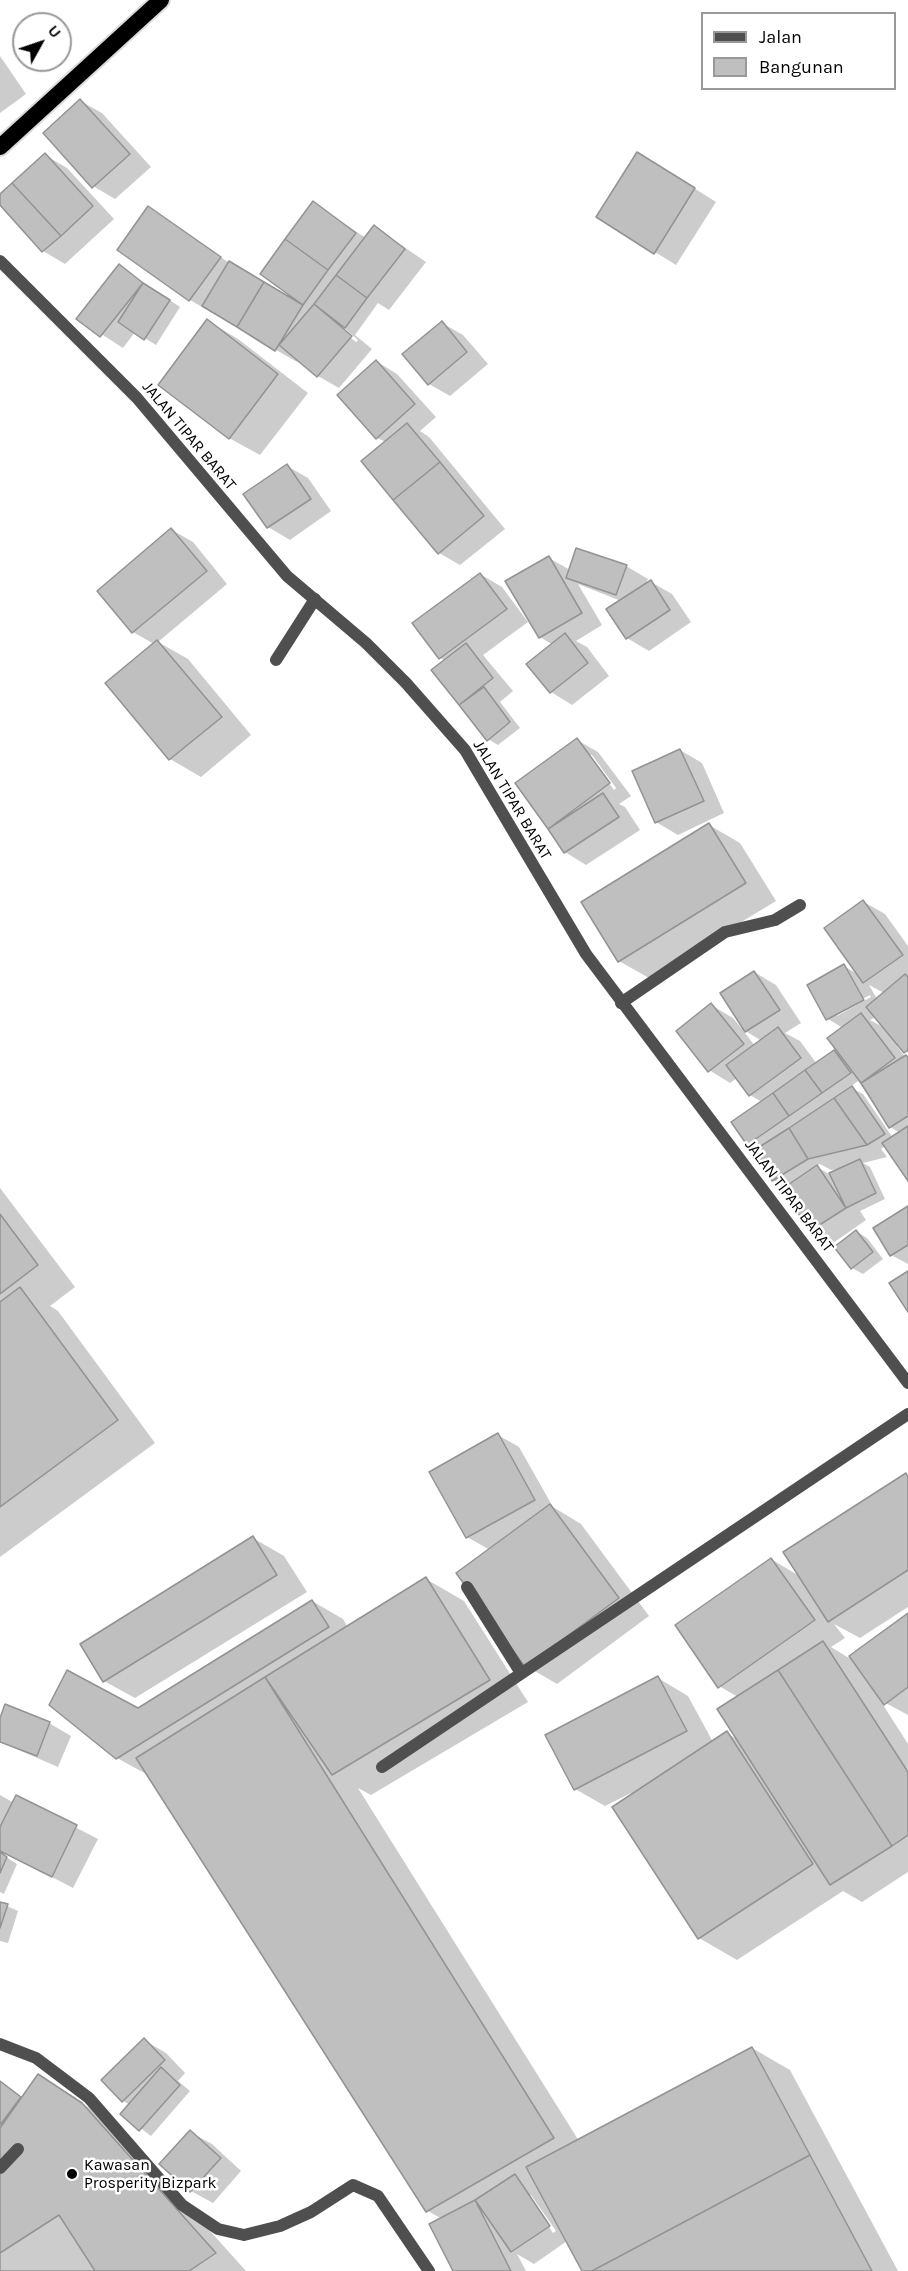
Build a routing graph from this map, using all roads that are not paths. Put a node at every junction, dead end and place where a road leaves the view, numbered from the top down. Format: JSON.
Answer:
{"nodes":[{"id":1,"x":161,"y":0,"type":"edge"},
{"id":2,"x":0,"y":147,"type":"edge"},
{"id":3,"x":0,"y":261,"type":"edge"},
{"id":4,"x":315,"y":599,"type":"junction"},
{"id":5,"x":276,"y":660,"type":"dead end"},
{"id":6,"x":800,"y":904,"type":"dead end"},
{"id":7,"x":621,"y":1003,"type":"junction"},
{"id":8,"x":908,"y":1383,"type":"edge"},
{"id":9,"x":908,"y":1414,"type":"edge"},
{"id":10,"x":467,"y":1587,"type":"dead end"},
{"id":11,"x":521,"y":1673,"type":"junction"},
{"id":12,"x":382,"y":1767,"type":"dead end"},
{"id":13,"x":0,"y":2044,"type":"edge"},
{"id":14,"x":18,"y":2149,"type":"dead end"},
{"id":15,"x":0,"y":2168,"type":"edge"},
{"id":16,"x":429,"y":2271,"type":"edge"}],
"edges":[{"from":1,"to":2,"type":"highway"},
{"from":3,"to":4,"type":"street","name":"JALAN TIPAR BARAT"},
{"from":4,"to":5,"type":"street"},
{"from":4,"to":7,"type":"street","name":"JALAN TIPAR BARAT"},
{"from":6,"to":7,"type":"street"},
{"from":7,"to":8,"type":"street","name":"JALAN TIPAR BARAT"},
{"from":9,"to":11,"type":"street"},
{"from":10,"to":11,"type":"street"},
{"from":11,"to":12,"type":"street"},
{"from":13,"to":16,"type":"street"},
{"from":14,"to":15,"type":"street"}]}
